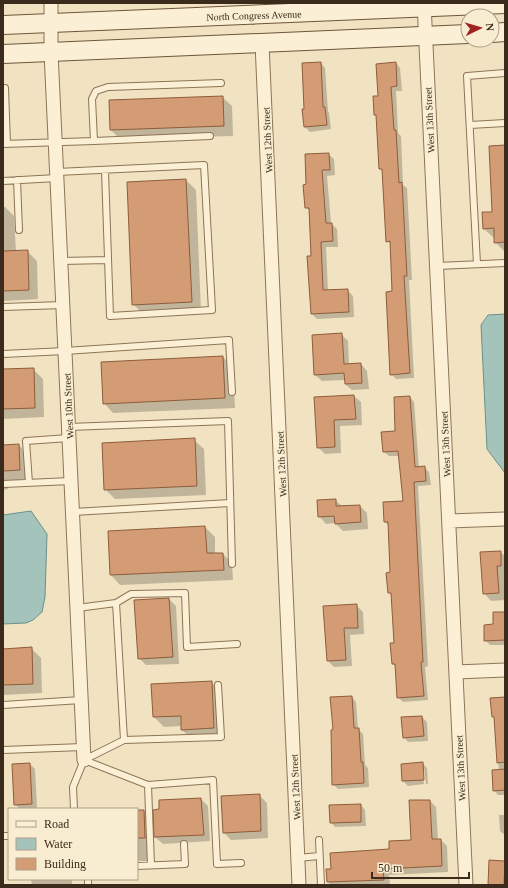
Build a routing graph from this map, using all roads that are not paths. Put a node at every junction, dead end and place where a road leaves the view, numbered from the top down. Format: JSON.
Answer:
{"nodes":[{"id":1,"x":51,"y":3,"type":"edge"},
{"id":2,"x":505,"y":4,"type":"edge"},
{"id":3,"x":424,"y":5,"type":"edge"},
{"id":4,"x":260,"y":9,"type":"edge"},
{"id":5,"x":51,"y":23,"type":"junction"},
{"id":6,"x":3,"y":25,"type":"edge"},
{"id":7,"x":460,"y":34,"type":"edge"},
{"id":8,"x":426,"y":36,"type":"junction"},
{"id":9,"x":262,"y":43,"type":"junction"},
{"id":10,"x":52,"y":52,"type":"junction"},
{"id":11,"x":3,"y":54,"type":"edge"},
{"id":12,"x":505,"y":73,"type":"edge"},
{"id":13,"x":221,"y":83,"type":"dead end"},
{"id":14,"x":5,"y":88,"type":"dead end"},
{"id":15,"x":505,"y":123,"type":"edge"},
{"id":16,"x":470,"y":125,"type":"junction"},
{"id":17,"x":210,"y":136,"type":"dead end"},
{"id":18,"x":94,"y":141,"type":"junction"},
{"id":19,"x":56,"y":143,"type":"junction"},
{"id":20,"x":5,"y":144,"type":"edge"},
{"id":21,"x":105,"y":170,"type":"junction"},
{"id":22,"x":57,"y":175,"type":"junction"},
{"id":23,"x":17,"y":180,"type":"junction"},
{"id":24,"x":3,"y":181,"type":"edge"},
{"id":25,"x":19,"y":230,"type":"dead end"},
{"id":26,"x":108,"y":260,"type":"junction"},
{"id":27,"x":61,"y":262,"type":"junction"},
{"id":28,"x":505,"y":263,"type":"edge"},
{"id":29,"x":477,"y":264,"type":"junction"},
{"id":30,"x":437,"y":266,"type":"junction"},
{"id":31,"x":63,"y":305,"type":"junction"},
{"id":32,"x":3,"y":307,"type":"edge"},
{"id":33,"x":65,"y":351,"type":"junction"},
{"id":34,"x":3,"y":354,"type":"edge"},
{"id":35,"x":232,"y":392,"type":"dead end"},
{"id":36,"x":69,"y":433,"type":"junction"},
{"id":37,"x":71,"y":481,"type":"junction"},
{"id":38,"x":29,"y":483,"type":"junction"},
{"id":39,"x":3,"y":484,"type":"edge"},
{"id":40,"x":230,"y":503,"type":"junction"},
{"id":41,"x":73,"y":512,"type":"junction"},
{"id":42,"x":505,"y":519,"type":"edge"},
{"id":43,"x":449,"y":521,"type":"junction"},
{"id":44,"x":232,"y":564,"type":"dead end"},
{"id":45,"x":116,"y":603,"type":"junction"},
{"id":46,"x":77,"y":608,"type":"junction"},
{"id":47,"x":237,"y":644,"type":"dead end"},
{"id":48,"x":505,"y":670,"type":"edge"},
{"id":49,"x":456,"y":672,"type":"junction"},
{"id":50,"x":218,"y":685,"type":"dead end"},
{"id":51,"x":81,"y":700,"type":"junction"},
{"id":52,"x":3,"y":705,"type":"edge"},
{"id":53,"x":124,"y":740,"type":"junction"},
{"id":54,"x":3,"y":750,"type":"edge"},
{"id":55,"x":84,"y":754,"type":"junction"},
{"id":56,"x":148,"y":785,"type":"junction"},
{"id":57,"x":74,"y":808,"type":"edge"},
{"id":58,"x":319,"y":840,"type":"dead end"},
{"id":59,"x":184,"y":844,"type":"dead end"},
{"id":60,"x":319,"y":856,"type":"junction"},
{"id":61,"x":298,"y":858,"type":"junction"},
{"id":62,"x":242,"y":863,"type":"dead end"},
{"id":63,"x":151,"y":865,"type":"junction"},
{"id":64,"x":138,"y":866,"type":"edge"},
{"id":65,"x":299,"y":885,"type":"edge"},
{"id":66,"x":321,"y":885,"type":"edge"},
{"id":67,"x":466,"y":885,"type":"edge"}],
"edges":[{"from":1,"to":5,"type":"street","name":"West 10th Street"},
{"from":2,"to":3,"type":"street","name":"North Congress Avenue"},
{"from":3,"to":4,"type":"street","name":"North Congress Avenue"},
{"from":3,"to":8,"type":"street","name":"West 13th Street"},
{"from":4,"to":5,"type":"street","name":"North Congress Avenue"},
{"from":5,"to":6,"type":"street","name":"North Congress Avenue"},
{"from":5,"to":10,"type":"street","name":"West 10th Street"},
{"from":7,"to":8,"type":"street"},
{"from":8,"to":9,"type":"street"},
{"from":8,"to":30,"type":"street","name":"West 13th Street"},
{"from":9,"to":10,"type":"street"},
{"from":9,"to":61,"type":"street","name":"West 12th Street"},
{"from":10,"to":11,"type":"street"},
{"from":10,"to":19,"type":"street","name":"West 10th Street"},
{"from":12,"to":16,"type":"lane"},
{"from":13,"to":18,"type":"lane"},
{"from":14,"to":20,"type":"lane"},
{"from":15,"to":16,"type":"lane"},
{"from":16,"to":29,"type":"lane"},
{"from":17,"to":18,"type":"lane"},
{"from":18,"to":19,"type":"lane"},
{"from":19,"to":20,"type":"lane"},
{"from":19,"to":22,"type":"street","name":"West 10th Street"},
{"from":21,"to":22,"type":"lane"},
{"from":21,"to":26,"type":"lane"},
{"from":21,"to":26,"type":"lane"},
{"from":22,"to":23,"type":"lane"},
{"from":22,"to":27,"type":"street","name":"West 10th Street"},
{"from":23,"to":24,"type":"lane"},
{"from":23,"to":25,"type":"lane"},
{"from":26,"to":27,"type":"lane"},
{"from":27,"to":31,"type":"street","name":"West 10th Street"},
{"from":28,"to":29,"type":"lane"},
{"from":29,"to":30,"type":"lane"},
{"from":30,"to":43,"type":"street","name":"West 13th Street"},
{"from":31,"to":32,"type":"lane"},
{"from":31,"to":33,"type":"street","name":"West 10th Street"},
{"from":33,"to":34,"type":"lane"},
{"from":33,"to":35,"type":"lane"},
{"from":33,"to":36,"type":"street","name":"West 10th Street"},
{"from":36,"to":37,"type":"street","name":"West 10th Street"},
{"from":36,"to":38,"type":"lane"},
{"from":36,"to":40,"type":"lane"},
{"from":37,"to":38,"type":"lane"},
{"from":37,"to":41,"type":"street","name":"West 10th Street"},
{"from":38,"to":39,"type":"lane"},
{"from":40,"to":41,"type":"lane"},
{"from":40,"to":44,"type":"lane"},
{"from":41,"to":46,"type":"street","name":"West 10th Street"},
{"from":42,"to":43,"type":"street"},
{"from":43,"to":49,"type":"street","name":"West 13th Street"},
{"from":45,"to":46,"type":"lane"},
{"from":45,"to":47,"type":"lane"},
{"from":45,"to":53,"type":"lane"},
{"from":46,"to":51,"type":"street","name":"West 10th Street"},
{"from":48,"to":49,"type":"street"},
{"from":49,"to":67,"type":"street","name":"West 13th Street"},
{"from":50,"to":53,"type":"lane"},
{"from":51,"to":52,"type":"lane"},
{"from":51,"to":55,"type":"street","name":"West 10th Street"},
{"from":53,"to":55,"type":"lane"},
{"from":54,"to":55,"type":"lane"},
{"from":55,"to":56,"type":"lane"},
{"from":55,"to":57,"type":"lane"},
{"from":56,"to":62,"type":"lane"},
{"from":56,"to":63,"type":"lane"},
{"from":58,"to":60,"type":"lane"},
{"from":59,"to":63,"type":"lane"},
{"from":60,"to":61,"type":"lane"},
{"from":60,"to":66,"type":"lane"},
{"from":61,"to":65,"type":"street","name":"West 12th Street"},
{"from":63,"to":64,"type":"lane"}]}
